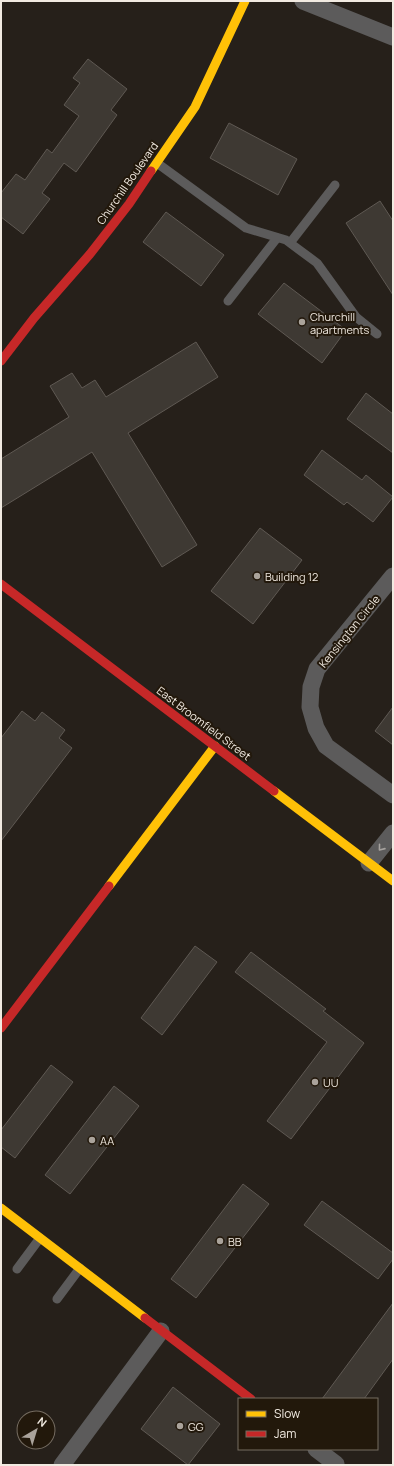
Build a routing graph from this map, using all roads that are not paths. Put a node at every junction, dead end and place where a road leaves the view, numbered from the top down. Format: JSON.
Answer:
{"nodes":[{"id":1,"x":245,"y":1,"type":"edge"},
{"id":2,"x":303,"y":1,"type":"edge"},
{"id":3,"x":393,"y":36,"type":"edge"},
{"id":4,"x":157,"y":163,"type":"junction"},
{"id":5,"x":335,"y":185,"type":"dead end"},
{"id":6,"x":277,"y":238,"type":"junction"},
{"id":7,"x":290,"y":243,"type":"junction"},
{"id":8,"x":228,"y":302,"type":"dead end"},
{"id":9,"x":377,"y":334,"type":"dead end"},
{"id":10,"x":1,"y":361,"type":"edge"},
{"id":11,"x":393,"y":576,"type":"edge"},
{"id":12,"x":1,"y":584,"type":"edge"},
{"id":13,"x":215,"y":746,"type":"junction"},
{"id":14,"x":393,"y":795,"type":"edge"},
{"id":15,"x":393,"y":833,"type":"edge"},
{"id":16,"x":369,"y":863,"type":"junction"},
{"id":17,"x":393,"y":881,"type":"edge"},
{"id":18,"x":1,"y":1028,"type":"edge"},
{"id":19,"x":1,"y":1208,"type":"edge"},
{"id":20,"x":40,"y":1238,"type":"junction"},
{"id":21,"x":80,"y":1268,"type":"junction"},
{"id":22,"x":17,"y":1269,"type":"dead end"},
{"id":23,"x":57,"y":1299,"type":"dead end"},
{"id":24,"x":161,"y":1330,"type":"junction"},
{"id":25,"x":250,"y":1398,"type":"edge"},
{"id":26,"x":317,"y":1450,"type":"edge"},
{"id":27,"x":336,"y":1464,"type":"dead end"},
{"id":28,"x":62,"y":1465,"type":"edge"}],
"edges":[{"from":1,"to":4,"type":"street","name":"Churchill Boulevard"},
{"from":2,"to":3,"type":"street"},
{"from":4,"to":6,"type":"lane"},
{"from":4,"to":10,"type":"street","name":"Churchill Boulevard"},
{"from":5,"to":7,"type":"lane"},
{"from":6,"to":7,"type":"lane"},
{"from":6,"to":8,"type":"lane"},
{"from":7,"to":9,"type":"lane"},
{"from":11,"to":14,"type":"street","name":"Kensington Circle"},
{"from":12,"to":13,"type":"street","name":"East Broomfield Street"},
{"from":13,"to":16,"type":"street","name":"East Broomfield Street"},
{"from":13,"to":18,"type":"street"},
{"from":15,"to":16,"type":"street","one_way":true},
{"from":16,"to":17,"type":"street","name":"East Broomfield Street"},
{"from":19,"to":20,"type":"street"},
{"from":20,"to":21,"type":"street"},
{"from":20,"to":22,"type":"lane"},
{"from":21,"to":23,"type":"lane"},
{"from":21,"to":24,"type":"street"},
{"from":24,"to":25,"type":"street"},
{"from":24,"to":28,"type":"street"},
{"from":26,"to":27,"type":"street"}]}
